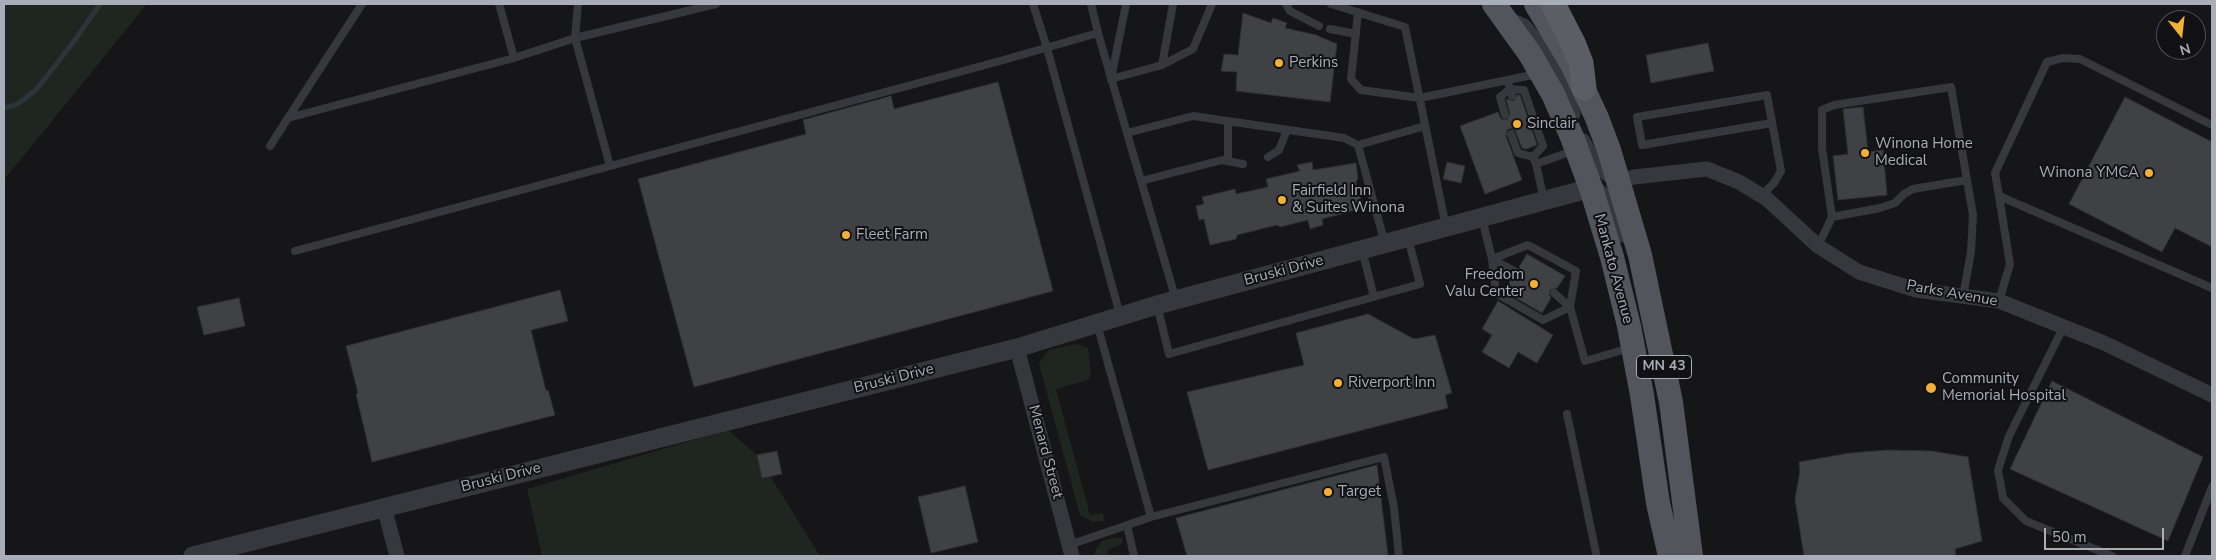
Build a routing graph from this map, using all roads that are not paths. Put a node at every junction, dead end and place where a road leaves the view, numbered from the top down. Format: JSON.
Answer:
{"nodes":[{"id":1,"x":362,"y":4,"type":"edge"},
{"id":2,"x":499,"y":4,"type":"edge"},
{"id":3,"x":578,"y":4,"type":"edge"},
{"id":4,"x":716,"y":4,"type":"edge"},
{"id":5,"x":1033,"y":4,"type":"edge"},
{"id":6,"x":1091,"y":4,"type":"edge"},
{"id":7,"x":1126,"y":4,"type":"edge"},
{"id":8,"x":1173,"y":4,"type":"edge"},
{"id":9,"x":1212,"y":4,"type":"edge"},
{"id":10,"x":1286,"y":4,"type":"edge"},
{"id":11,"x":1331,"y":4,"type":"edge"},
{"id":12,"x":1536,"y":4,"type":"edge"},
{"id":13,"x":1553,"y":4,"type":"edge"},
{"id":14,"x":688,"y":7,"type":"edge"},
{"id":15,"x":1499,"y":10,"type":"edge"},
{"id":16,"x":1358,"y":12,"type":"junction"},
{"id":17,"x":1320,"y":26,"type":"dead end"},
{"id":18,"x":1330,"y":29,"type":"dead end"},
{"id":19,"x":1098,"y":33,"type":"junction"},
{"id":20,"x":1356,"y":34,"type":"junction"},
{"id":21,"x":575,"y":38,"type":"junction"},
{"id":22,"x":1047,"y":48,"type":"junction"},
{"id":23,"x":514,"y":58,"type":"junction"},
{"id":24,"x":1162,"y":65,"type":"junction"},
{"id":25,"x":1541,"y":73,"type":"junction"},
{"id":26,"x":1111,"y":78,"type":"junction"},
{"id":27,"x":1507,"y":80,"type":"junction"},
{"id":28,"x":1584,"y":88,"type":"junction"},
{"id":29,"x":1511,"y":93,"type":"junction"},
{"id":30,"x":1420,"y":98,"type":"junction"},
{"id":31,"x":1505,"y":115,"type":"dead end"},
{"id":32,"x":288,"y":118,"type":"junction"},
{"id":33,"x":1228,"y":121,"type":"junction"},
{"id":34,"x":1772,"y":123,"type":"junction"},
{"id":35,"x":2212,"y":125,"type":"edge"},
{"id":36,"x":1426,"y":126,"type":"junction"},
{"id":37,"x":1287,"y":130,"type":"junction"},
{"id":38,"x":1127,"y":133,"type":"junction"},
{"id":39,"x":1512,"y":134,"type":"dead end"},
{"id":40,"x":270,"y":146,"type":"dead end"},
{"id":41,"x":1358,"y":146,"type":"junction"},
{"id":42,"x":1530,"y":148,"type":"dead end"},
{"id":43,"x":1577,"y":149,"type":"junction"},
{"id":44,"x":1268,"y":157,"type":"dead end"},
{"id":45,"x":1534,"y":160,"type":"junction"},
{"id":46,"x":1228,"y":161,"type":"junction"},
{"id":47,"x":1243,"y":164,"type":"dead end"},
{"id":48,"x":610,"y":166,"type":"junction"},
{"id":49,"x":1141,"y":180,"type":"junction"},
{"id":50,"x":1967,"y":180,"type":"junction"},
{"id":51,"x":1619,"y":181,"type":"junction"},
{"id":52,"x":1592,"y":188,"type":"junction"},
{"id":53,"x":1761,"y":196,"type":"junction"},
{"id":54,"x":1999,"y":196,"type":"junction"},
{"id":55,"x":1544,"y":201,"type":"junction"},
{"id":56,"x":1832,"y":217,"type":"junction"},
{"id":57,"x":1482,"y":218,"type":"junction"},
{"id":58,"x":1446,"y":227,"type":"junction"},
{"id":59,"x":1408,"y":238,"type":"junction"},
{"id":60,"x":1385,"y":244,"type":"junction"},
{"id":61,"x":1818,"y":246,"type":"junction"},
{"id":62,"x":1362,"y":250,"type":"junction"},
{"id":63,"x":295,"y":251,"type":"dead end"},
{"id":64,"x":1492,"y":259,"type":"junction"},
{"id":65,"x":1516,"y":272,"type":"dead end"},
{"id":66,"x":2212,"y":288,"type":"edge"},
{"id":67,"x":1554,"y":293,"type":"dead end"},
{"id":68,"x":1963,"y":296,"type":"junction"},
{"id":69,"x":1374,"y":297,"type":"junction"},
{"id":70,"x":1176,"y":300,"type":"junction"},
{"id":71,"x":1999,"y":301,"type":"junction"},
{"id":72,"x":1157,"y":305,"type":"junction"},
{"id":73,"x":1570,"y":307,"type":"junction"},
{"id":74,"x":1120,"y":316,"type":"junction"},
{"id":75,"x":1096,"y":323,"type":"junction"},
{"id":76,"x":2064,"y":326,"type":"junction"},
{"id":77,"x":1657,"y":328,"type":"junction"},
{"id":78,"x":1017,"y":348,"type":"junction"},
{"id":79,"x":1633,"y":348,"type":"junction"},
{"id":80,"x":2212,"y":395,"type":"edge"},
{"id":81,"x":1567,"y":414,"type":"dead end"},
{"id":82,"x":2212,"y":487,"type":"edge"},
{"id":83,"x":384,"y":507,"type":"junction"},
{"id":84,"x":1152,"y":517,"type":"junction"},
{"id":85,"x":1127,"y":526,"type":"junction"},
{"id":86,"x":1071,"y":551,"type":"edge"},
{"id":87,"x":1596,"y":553,"type":"dead end"},
{"id":88,"x":193,"y":556,"type":"edge"},
{"id":89,"x":397,"y":556,"type":"edge"},
{"id":90,"x":1134,"y":556,"type":"edge"},
{"id":91,"x":1399,"y":556,"type":"edge"},
{"id":92,"x":1670,"y":556,"type":"edge"},
{"id":93,"x":1691,"y":556,"type":"edge"},
{"id":94,"x":2112,"y":556,"type":"edge"},
{"id":95,"x":2185,"y":556,"type":"edge"}],
"edges":[{"from":1,"to":32,"type":"lane"},
{"from":2,"to":23,"type":"lane"},
{"from":3,"to":21,"type":"lane"},
{"from":4,"to":14,"type":"lane"},
{"from":5,"to":22,"type":"lane"},
{"from":6,"to":19,"type":"lane"},
{"from":7,"to":26,"type":"lane"},
{"from":8,"to":24,"type":"lane"},
{"from":9,"to":24,"type":"lane"},
{"from":10,"to":17,"type":"lane"},
{"from":11,"to":16,"type":"lane"},
{"from":12,"to":28,"type":"main road","name":"Mankato Avenue","number":"MN 43"},
{"from":13,"to":28,"type":"highway"},
{"from":14,"to":21,"type":"lane"},
{"from":15,"to":25,"type":"main road","name":"Mankato Avenue","number":"MN 43"},
{"from":15,"to":51,"type":"street"},
{"from":16,"to":20,"type":"lane"},
{"from":16,"to":30,"type":"lane"},
{"from":18,"to":20,"type":"lane"},
{"from":19,"to":22,"type":"lane"},
{"from":19,"to":26,"type":"lane"},
{"from":20,"to":30,"type":"lane"},
{"from":21,"to":23,"type":"lane"},
{"from":21,"to":48,"type":"lane"},
{"from":22,"to":48,"type":"lane"},
{"from":22,"to":74,"type":"lane"},
{"from":23,"to":32,"type":"lane"},
{"from":24,"to":26,"type":"lane"},
{"from":25,"to":27,"type":"lane"},
{"from":25,"to":43,"type":"main road","name":"Mankato Avenue","number":"MN 43"},
{"from":26,"to":38,"type":"lane"},
{"from":27,"to":29,"type":"lane"},
{"from":27,"to":30,"type":"lane"},
{"from":28,"to":51,"type":"main road","name":"Mankato Avenue","number":"MN 43"},
{"from":29,"to":31,"type":"lane"},
{"from":29,"to":45,"type":"lane"},
{"from":30,"to":36,"type":"lane"},
{"from":32,"to":40,"type":"lane"},
{"from":33,"to":37,"type":"lane"},
{"from":33,"to":38,"type":"lane"},
{"from":33,"to":46,"type":"lane"},
{"from":34,"to":34,"type":"lane"},
{"from":34,"to":53,"type":"lane"},
{"from":35,"to":54,"type":"lane"},
{"from":36,"to":41,"type":"lane"},
{"from":36,"to":58,"type":"lane"},
{"from":37,"to":41,"type":"lane"},
{"from":37,"to":44,"type":"lane"},
{"from":38,"to":49,"type":"lane"},
{"from":39,"to":45,"type":"lane"},
{"from":41,"to":60,"type":"lane"},
{"from":42,"to":45,"type":"lane"},
{"from":43,"to":45,"type":"lane"},
{"from":43,"to":52,"type":"main road","name":"Mankato Avenue","number":"MN 43"},
{"from":45,"to":55,"type":"lane"},
{"from":46,"to":47,"type":"lane"},
{"from":46,"to":49,"type":"lane"},
{"from":48,"to":63,"type":"lane"},
{"from":49,"to":70,"type":"lane"},
{"from":50,"to":56,"type":"lane"},
{"from":50,"to":56,"type":"lane"},
{"from":50,"to":68,"type":"lane"},
{"from":51,"to":53,"type":"street","name":"Parks Avenue"},
{"from":51,"to":77,"type":"main road","name":"Mankato Avenue","number":"MN 43"},
{"from":52,"to":55,"type":"street","name":"Bruski Drive"},
{"from":52,"to":77,"type":"street"},
{"from":52,"to":79,"type":"main road","name":"Mankato Avenue","number":"MN 43"},
{"from":53,"to":61,"type":"street","name":"Parks Avenue"},
{"from":54,"to":66,"type":"lane"},
{"from":54,"to":71,"type":"lane"},
{"from":55,"to":57,"type":"street","name":"Bruski Drive"},
{"from":56,"to":61,"type":"lane"},
{"from":57,"to":58,"type":"street","name":"Bruski Drive"},
{"from":57,"to":64,"type":"lane"},
{"from":58,"to":59,"type":"street","name":"Bruski Drive"},
{"from":59,"to":60,"type":"street","name":"Bruski Drive"},
{"from":59,"to":69,"type":"lane"},
{"from":60,"to":62,"type":"street","name":"Bruski Drive"},
{"from":61,"to":68,"type":"street","name":"Parks Avenue"},
{"from":62,"to":69,"type":"lane"},
{"from":62,"to":70,"type":"street","name":"Bruski Drive"},
{"from":64,"to":65,"type":"lane"},
{"from":64,"to":73,"type":"lane"},
{"from":64,"to":73,"type":"lane"},
{"from":67,"to":73,"type":"lane"},
{"from":68,"to":71,"type":"street","name":"Parks Avenue"},
{"from":69,"to":72,"type":"lane"},
{"from":70,"to":72,"type":"street","name":"Bruski Drive"},
{"from":71,"to":76,"type":"street","name":"Parks Avenue"},
{"from":72,"to":74,"type":"street","name":"Bruski Drive"},
{"from":73,"to":79,"type":"lane"},
{"from":74,"to":75,"type":"street","name":"Bruski Drive"},
{"from":75,"to":78,"type":"street","name":"Bruski Drive"},
{"from":75,"to":84,"type":"lane"},
{"from":76,"to":80,"type":"street","name":"Parks Avenue"},
{"from":76,"to":94,"type":"lane"},
{"from":77,"to":93,"type":"main road","name":"Mankato Avenue","number":"MN 43"},
{"from":78,"to":83,"type":"street","name":"Bruski Drive"},
{"from":78,"to":86,"type":"street","name":"Menard Street"},
{"from":79,"to":92,"type":"main road","name":"Mankato Avenue","number":"MN 43"},
{"from":81,"to":87,"type":"lane"},
{"from":82,"to":95,"type":"lane"},
{"from":83,"to":88,"type":"street","name":"Bruski Drive"},
{"from":83,"to":89,"type":"street"},
{"from":84,"to":85,"type":"lane"},
{"from":84,"to":91,"type":"lane"},
{"from":85,"to":86,"type":"lane"},
{"from":85,"to":90,"type":"lane"}]}
